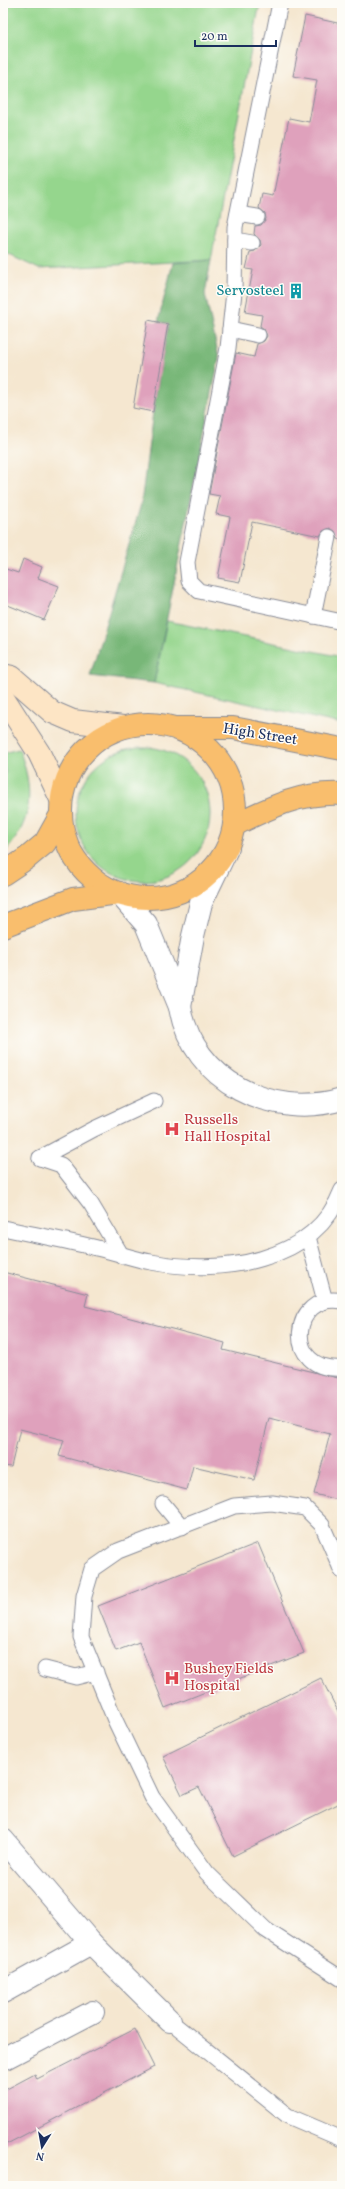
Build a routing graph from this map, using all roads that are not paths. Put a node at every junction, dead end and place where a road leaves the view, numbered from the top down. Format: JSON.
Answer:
{"nodes":[{"id":1,"x":280,"y":3,"type":"edge"},
{"id":2,"x":238,"y":214,"type":"junction"},
{"id":3,"x":257,"y":217,"type":"dead end"},
{"id":4,"x":235,"y":240,"type":"junction"},
{"id":5,"x":252,"y":243,"type":"dead end"},
{"id":6,"x":230,"y":329,"type":"junction"},
{"id":7,"x":258,"y":335,"type":"dead end"},
{"id":8,"x":329,"y":537,"type":"dead end"},
{"id":9,"x":313,"y":616,"type":"junction"},
{"id":10,"x":342,"y":622,"type":"edge"},
{"id":11,"x":3,"y":675,"type":"edge"},
{"id":12,"x":3,"y":697,"type":"edge"},
{"id":13,"x":123,"y":726,"type":"junction"},
{"id":14,"x":177,"y":728,"type":"junction"},
{"id":15,"x":342,"y":749,"type":"edge"},
{"id":16,"x":342,"y":794,"type":"edge"},
{"id":17,"x":60,"y":808,"type":"junction"},
{"id":18,"x":234,"y":825,"type":"junction"},
{"id":19,"x":228,"y":846,"type":"junction"},
{"id":20,"x":3,"y":874,"type":"edge"},
{"id":21,"x":120,"y":894,"type":"junction"},
{"id":22,"x":3,"y":926,"type":"edge"},
{"id":23,"x":180,"y":1007,"type":"junction"},
{"id":24,"x":342,"y":1099,"type":"edge"},
{"id":25,"x":154,"y":1101,"type":"dead end"},
{"id":26,"x":342,"y":1190,"type":"edge"},
{"id":27,"x":3,"y":1228,"type":"edge"},
{"id":28,"x":308,"y":1237,"type":"junction"},
{"id":29,"x":122,"y":1256,"type":"junction"},
{"id":30,"x":342,"y":1300,"type":"edge"},
{"id":31,"x":325,"y":1301,"type":"junction"},
{"id":32,"x":342,"y":1368,"type":"edge"},
{"id":33,"x":163,"y":1504,"type":"dead end"},
{"id":34,"x":182,"y":1527,"type":"junction"},
{"id":35,"x":342,"y":1571,"type":"edge"},
{"id":36,"x":45,"y":1670,"type":"dead end"},
{"id":37,"x":96,"y":1672,"type":"junction"},
{"id":38,"x":3,"y":1840,"type":"edge"},
{"id":39,"x":91,"y":1943,"type":"junction"},
{"id":40,"x":342,"y":1979,"type":"edge"},
{"id":41,"x":3,"y":1992,"type":"edge"},
{"id":42,"x":93,"y":2012,"type":"dead end"},
{"id":43,"x":170,"y":2021,"type":"joint"},
{"id":44,"x":3,"y":2059,"type":"edge"},
{"id":45,"x":342,"y":2139,"type":"edge"}],
"edges":[{"from":1,"to":2,"type":"lane"},
{"from":2,"to":3,"type":"lane"},
{"from":2,"to":4,"type":"lane"},
{"from":4,"to":5,"type":"lane"},
{"from":4,"to":6,"type":"lane"},
{"from":6,"to":7,"type":"lane"},
{"from":6,"to":9,"type":"lane"},
{"from":8,"to":9,"type":"lane"},
{"from":9,"to":10,"type":"lane"},
{"from":11,"to":13,"type":"street"},
{"from":12,"to":17,"type":"street"},
{"from":13,"to":14,"type":"main road"},
{"from":13,"to":17,"type":"main road"},
{"from":14,"to":15,"type":"main road","name":"High Street"},
{"from":14,"to":18,"type":"main road"},
{"from":16,"to":18,"type":"main road"},
{"from":17,"to":20,"type":"main road"},
{"from":17,"to":21,"type":"main road"},
{"from":18,"to":19,"type":"main road"},
{"from":19,"to":21,"type":"main road"},
{"from":19,"to":23,"type":"street"},
{"from":21,"to":22,"type":"main road"},
{"from":21,"to":23,"type":"street"},
{"from":23,"to":24,"type":"street"},
{"from":25,"to":29,"type":"lane"},
{"from":26,"to":28,"type":"lane"},
{"from":27,"to":29,"type":"lane"},
{"from":28,"to":29,"type":"lane"},
{"from":28,"to":31,"type":"lane"},
{"from":30,"to":31,"type":"lane"},
{"from":31,"to":32,"type":"lane"},
{"from":33,"to":34,"type":"lane"},
{"from":34,"to":35,"type":"lane"},
{"from":34,"to":37,"type":"lane"},
{"from":36,"to":37,"type":"lane"},
{"from":37,"to":40,"type":"lane"},
{"from":38,"to":39,"type":"street"},
{"from":39,"to":41,"type":"street"},
{"from":39,"to":43,"type":"street"},
{"from":42,"to":44,"type":"street"},
{"from":43,"to":45,"type":"lane"}]}
